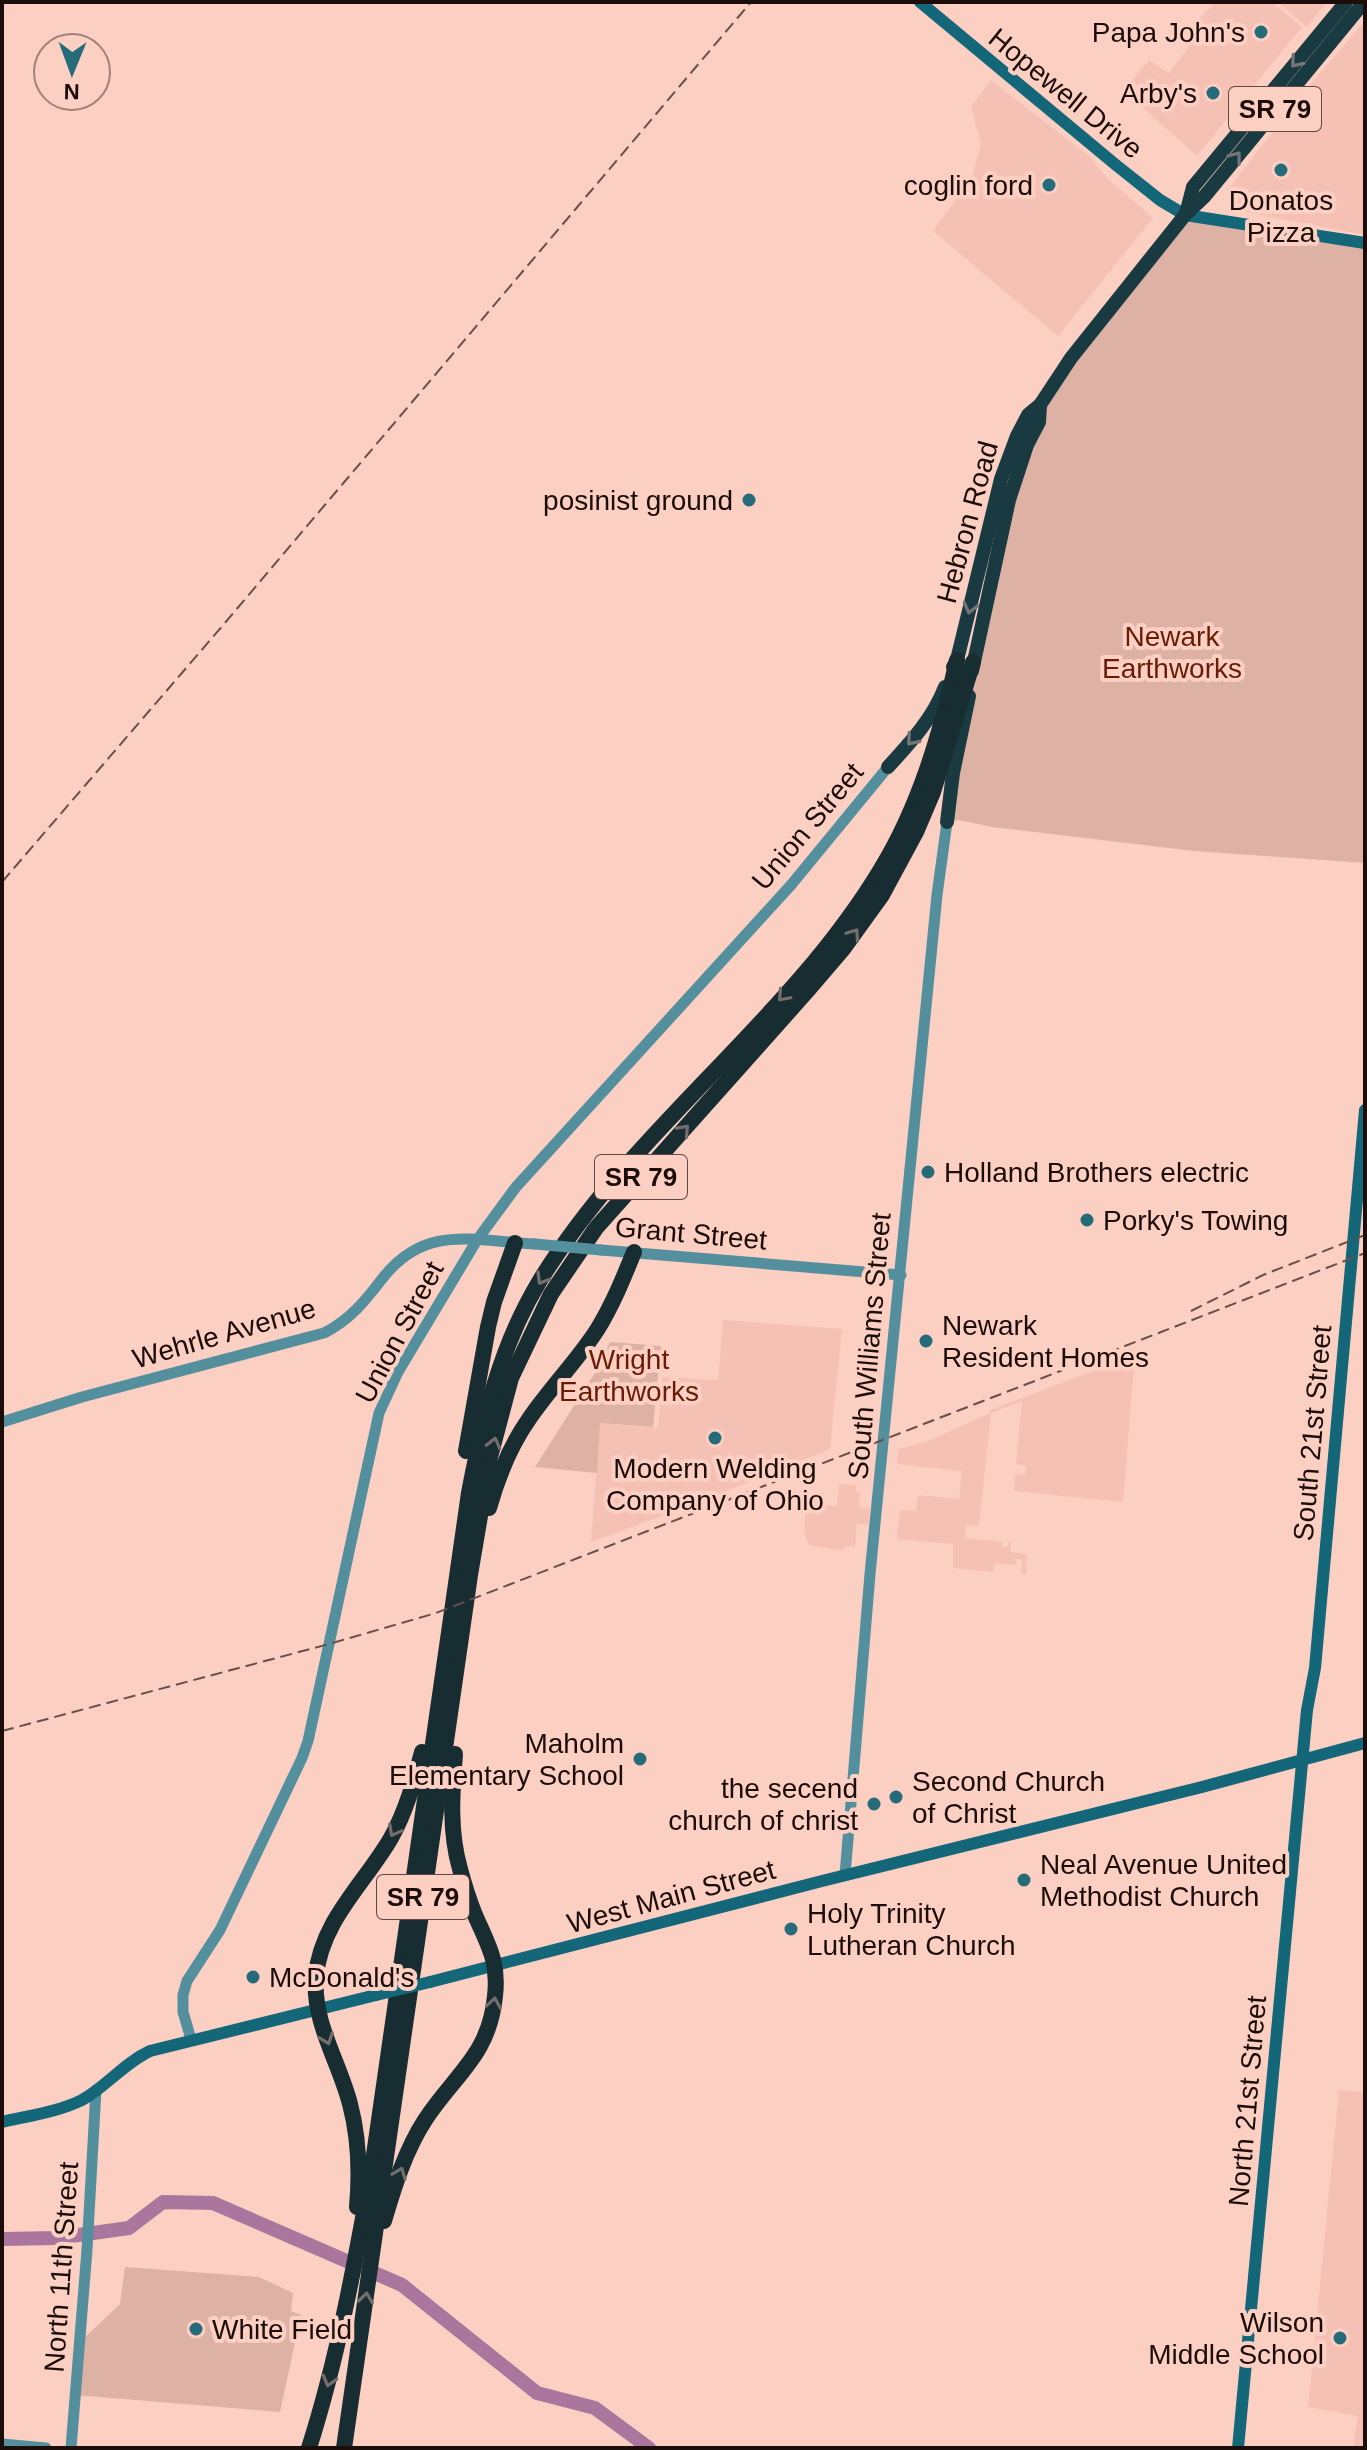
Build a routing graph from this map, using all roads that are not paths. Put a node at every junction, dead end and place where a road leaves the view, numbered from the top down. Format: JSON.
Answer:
{"nodes":[{"id":1,"x":920,"y":2,"type":"edge"},
{"id":2,"x":1357,"y":4,"type":"edge"},
{"id":3,"x":1185,"y":215,"type":"junction"},
{"id":4,"x":1365,"y":243,"type":"edge"},
{"id":5,"x":965,"y":661,"type":"junction"},
{"id":6,"x":888,"y":767,"type":"joint"},
{"id":7,"x":947,"y":822,"type":"joint"},
{"id":8,"x":1365,"y":1110,"type":"edge"},
{"id":9,"x":477,"y":1240,"type":"junction"},
{"id":10,"x":515,"y":1243,"type":"junction"},
{"id":11,"x":634,"y":1252,"type":"junction"},
{"id":12,"x":901,"y":1275,"type":"junction"},
{"id":13,"x":2,"y":1422,"type":"edge"},
{"id":14,"x":465,"y":1520,"type":"junction"},
{"id":15,"x":470,"y":1575,"type":"junction"},
{"id":16,"x":454,"y":1698,"type":"junction"},
{"id":17,"x":438,"y":1707,"type":"junction"},
{"id":18,"x":1365,"y":1743,"type":"edge"},
{"id":19,"x":1303,"y":1759,"type":"junction"},
{"id":20,"x":845,"y":1875,"type":"junction"},
{"id":21,"x":496,"y":1966,"type":"junction"},
{"id":22,"x":316,"y":2009,"type":"junction"},
{"id":23,"x":191,"y":2039,"type":"junction"},
{"id":24,"x":96,"y":2090,"type":"junction"},
{"id":25,"x":2,"y":2122,"type":"edge"},
{"id":26,"x":365,"y":2242,"type":"junction"},
{"id":27,"x":2,"y":2444,"type":"edge"},
{"id":28,"x":310,"y":2445,"type":"edge"},
{"id":29,"x":344,"y":2446,"type":"edge"},
{"id":30,"x":46,"y":2448,"type":"edge"},
{"id":31,"x":71,"y":2448,"type":"edge"},
{"id":32,"x":1238,"y":2448,"type":"edge"}],
"edges":[{"from":1,"to":3,"type":"main road","name":"Hopewell Drive"},
{"from":2,"to":3,"type":"highway","name":"Hebron Road","number":"SR 79"},
{"from":3,"to":4,"type":"main road"},
{"from":3,"to":5,"type":"highway","name":"Hebron Road","number":"SR 79"},
{"from":5,"to":6,"type":"highway","one_way":true},
{"from":5,"to":7,"type":"highway"},
{"from":5,"to":14,"type":"highway","number":"SR 79","one_way":true},
{"from":15,"to":5,"type":"highway","number":"SR 79","one_way":true},
{"from":6,"to":9,"type":"street","name":"Union Street"},
{"from":7,"to":12,"type":"street","name":"South Williams Street"},
{"from":8,"to":19,"type":"main road","name":"South 21st Street"},
{"from":9,"to":10,"type":"street","name":"Grant Street"},
{"from":9,"to":13,"type":"street","name":"Wehrle Avenue"},
{"from":9,"to":23,"type":"street","name":"Union Street"},
{"from":10,"to":11,"type":"street","name":"Grant Street","bridge":true},
{"from":10,"to":14,"type":"highway"},
{"from":11,"to":12,"type":"street","name":"Grant Street"},
{"from":11,"to":15,"type":"highway"},
{"from":12,"to":20,"type":"street","name":"South Williams Street"},
{"from":14,"to":17,"type":"highway","number":"SR 79"},
{"from":15,"to":16,"type":"highway","number":"SR 79"},
{"from":16,"to":21,"type":"highway"},
{"from":16,"to":26,"type":"highway","number":"SR 79"},
{"from":17,"to":22,"type":"highway","one_way":true},
{"from":17,"to":26,"type":"highway","number":"SR 79"},
{"from":18,"to":19,"type":"main road","name":"West Main Street"},
{"from":19,"to":20,"type":"main road","name":"West Main Street"},
{"from":19,"to":32,"type":"main road","name":"North 21st Street"},
{"from":20,"to":21,"type":"main road","name":"West Main Street"},
{"from":21,"to":22,"type":"main road","name":"West Main Street","bridge":true},
{"from":26,"to":21,"type":"highway","one_way":true},
{"from":22,"to":23,"type":"main road","name":"West Main Street"},
{"from":22,"to":26,"type":"highway","one_way":true},
{"from":23,"to":24,"type":"main road","name":"West Main Street"},
{"from":24,"to":25,"type":"main road","name":"West Main Street"},
{"from":24,"to":31,"type":"street","name":"North 11th Street"},
{"from":26,"to":28,"type":"highway","one_way":true},
{"from":29,"to":26,"type":"highway","one_way":true},
{"from":27,"to":30,"type":"street"}]}
